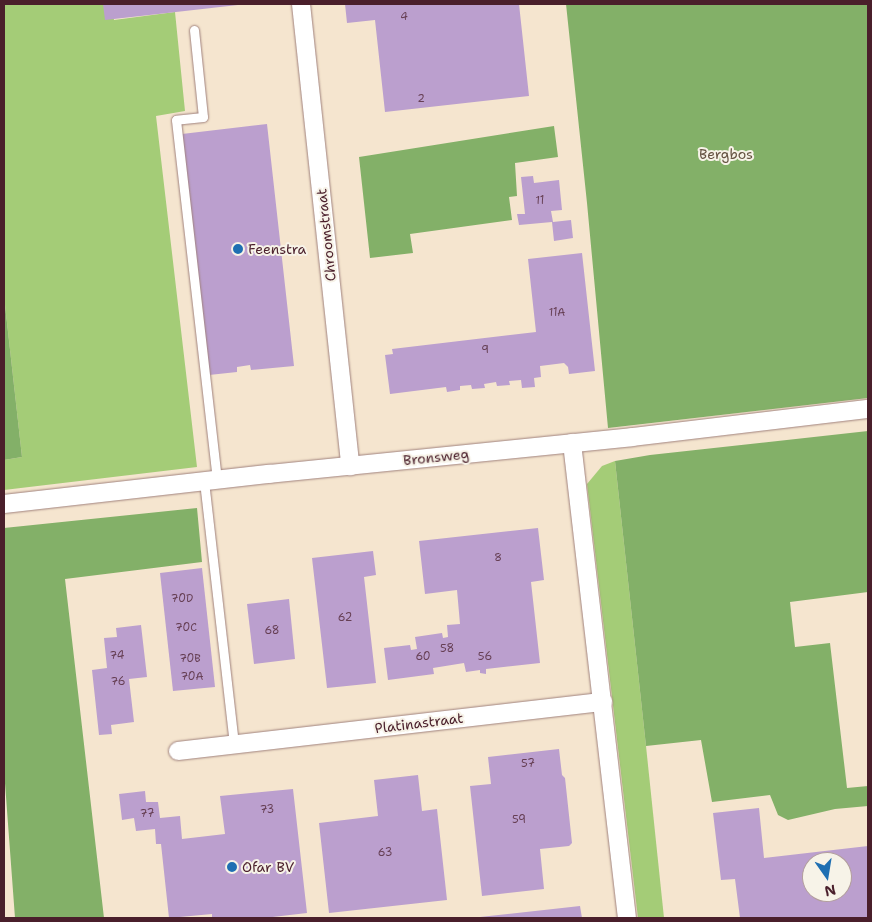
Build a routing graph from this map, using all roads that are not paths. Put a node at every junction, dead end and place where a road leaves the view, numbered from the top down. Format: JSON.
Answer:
{"nodes":[{"id":1,"x":301,"y":4,"type":"edge"},
{"id":2,"x":194,"y":30,"type":"dead end"},
{"id":3,"x":868,"y":409,"type":"edge"},
{"id":4,"x":572,"y":443,"type":"junction"},
{"id":5,"x":350,"y":466,"type":"junction"},
{"id":6,"x":211,"y":480,"type":"junction"},
{"id":7,"x":4,"y":504,"type":"edge"},
{"id":8,"x":603,"y":702,"type":"junction"},
{"id":9,"x":234,"y":745,"type":"junction"},
{"id":10,"x":178,"y":751,"type":"dead end"},
{"id":11,"x":627,"y":918,"type":"edge"}],
"edges":[{"from":1,"to":5,"type":"street","name":"Chroomstraat"},
{"from":2,"to":6,"type":"lane"},
{"from":3,"to":4,"type":"street","name":"Bronsweg"},
{"from":4,"to":5,"type":"street","name":"Bronsweg"},
{"from":4,"to":8,"type":"street"},
{"from":5,"to":6,"type":"street","name":"Bronsweg"},
{"from":6,"to":7,"type":"street","name":"Bronsweg"},
{"from":6,"to":9,"type":"lane"},
{"from":8,"to":9,"type":"street","name":"Platinastraat"},
{"from":8,"to":11,"type":"street"},
{"from":9,"to":10,"type":"street","name":"Platinastraat"}]}
